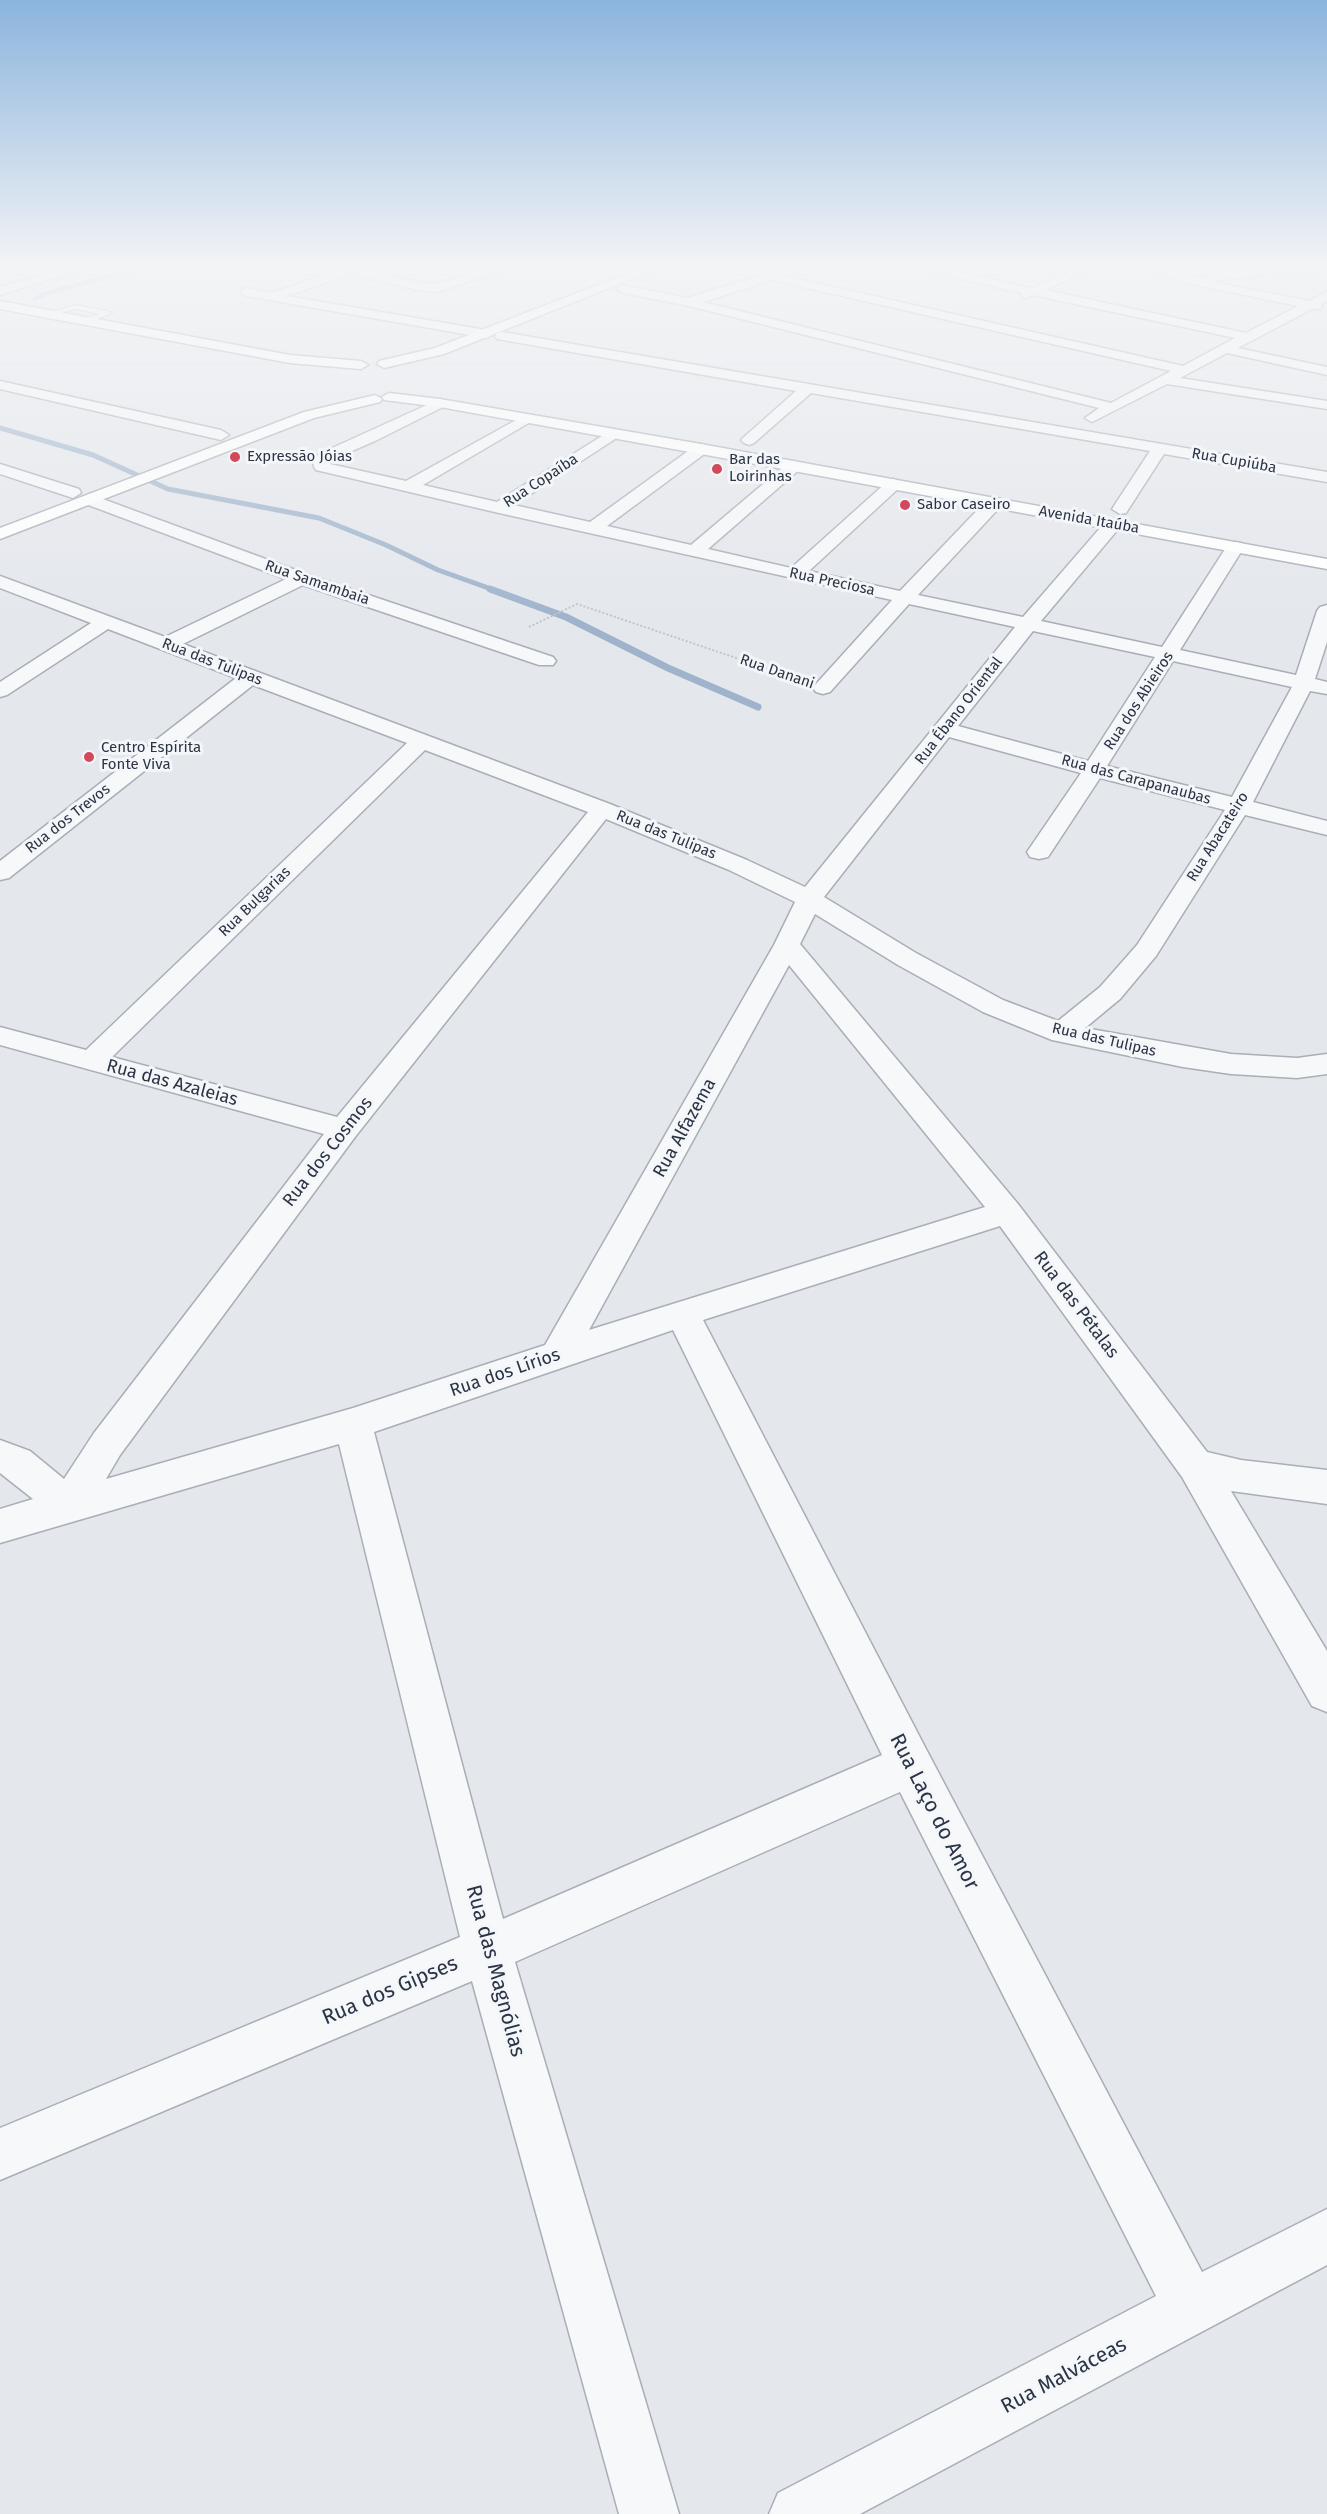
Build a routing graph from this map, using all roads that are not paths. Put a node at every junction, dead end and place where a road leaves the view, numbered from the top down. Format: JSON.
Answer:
{"nodes":[{"id":1,"x":420,"y":383,"type":"edge"},
{"id":2,"x":781,"y":383,"type":"edge"},
{"id":3,"x":1017,"y":383,"type":"edge"},
{"id":4,"x":1159,"y":383,"type":"edge"},
{"id":5,"x":1187,"y":383,"type":"edge"},
{"id":6,"x":0,"y":386,"type":"edge"},
{"id":7,"x":808,"y":388,"type":"junction"},
{"id":8,"x":328,"y":394,"type":"dead end"},
{"id":9,"x":382,"y":398,"type":"junction"},
{"id":10,"x":311,"y":399,"type":"dead end"},
{"id":11,"x":440,"y":403,"type":"junction"},
{"id":12,"x":1327,"y":405,"type":"edge"},
{"id":13,"x":1111,"y":407,"type":"junction"},
{"id":14,"x":527,"y":418,"type":"junction"},
{"id":15,"x":1067,"y":432,"type":"junction"},
{"id":16,"x":614,"y":434,"type":"junction"},
{"id":17,"x":221,"y":435,"type":"junction"},
{"id":18,"x":772,"y":444,"type":"dead end"},
{"id":19,"x":1160,"y":448,"type":"junction"},
{"id":20,"x":701,"y":449,"type":"junction"},
{"id":21,"x":794,"y":466,"type":"junction"},
{"id":22,"x":0,"y":469,"type":"edge"},
{"id":23,"x":1327,"y":477,"type":"edge"},
{"id":24,"x":894,"y":484,"type":"junction"},
{"id":25,"x":408,"y":487,"type":"junction"},
{"id":26,"x":81,"y":496,"type":"junction"},
{"id":27,"x":994,"y":502,"type":"junction"},
{"id":28,"x":499,"y":508,"type":"junction"},
{"id":29,"x":1113,"y":513,"type":"junction"},
{"id":30,"x":1143,"y":513,"type":"dead end"},
{"id":31,"x":0,"y":521,"type":"edge"},
{"id":32,"x":592,"y":529,"type":"junction"},
{"id":33,"x":0,"y":534,"type":"edge"},
{"id":34,"x":1235,"y":547,"type":"junction"},
{"id":35,"x":695,"y":551,"type":"junction"},
{"id":36,"x":1327,"y":564,"type":"edge"},
{"id":37,"x":795,"y":574,"type":"junction"},
{"id":38,"x":302,"y":579,"type":"junction"},
{"id":39,"x":0,"y":582,"type":"edge"},
{"id":40,"x":904,"y":598,"type":"junction"},
{"id":41,"x":1327,"y":611,"type":"edge"},
{"id":42,"x":107,"y":621,"type":"junction"},
{"id":43,"x":1027,"y":625,"type":"junction"},
{"id":44,"x":165,"y":645,"type":"junction"},
{"id":45,"x":1169,"y":654,"type":"junction"},
{"id":46,"x":546,"y":661,"type":"dead end"},
{"id":47,"x":250,"y":677,"type":"junction"},
{"id":48,"x":1316,"y":685,"type":"edge"},
{"id":49,"x":824,"y":688,"type":"road end"},
{"id":50,"x":0,"y":691,"type":"edge"},
{"id":51,"x":946,"y":729,"type":"junction"},
{"id":52,"x":420,"y":742,"type":"junction"},
{"id":53,"x":1095,"y":770,"type":"junction"},
{"id":54,"x":1239,"y":806,"type":"junction"},
{"id":55,"x":602,"y":809,"type":"junction"},
{"id":56,"x":1327,"y":828,"type":"edge"},
{"id":57,"x":1039,"y":852,"type":"dead end"},
{"id":58,"x":0,"y":873,"type":"edge"},
{"id":59,"x":809,"y":899,"type":"junction"},
{"id":60,"x":787,"y":945,"type":"junction"},
{"id":61,"x":1062,"y":1033,"type":"junction"},
{"id":62,"x":0,"y":1036,"type":"edge"},
{"id":63,"x":90,"y":1062,"type":"junction"},
{"id":64,"x":1327,"y":1064,"type":"edge"},
{"id":65,"x":344,"y":1129,"type":"junction"},
{"id":66,"x":1007,"y":1212,"type":"junction"},
{"id":67,"x":682,"y":1312,"type":"junction"},
{"id":68,"x":558,"y":1354,"type":"junction"},
{"id":69,"x":353,"y":1424,"type":"junction"},
{"id":70,"x":0,"y":1456,"type":"edge"},
{"id":71,"x":1195,"y":1464,"type":"junction"},
{"id":72,"x":1327,"y":1487,"type":"edge"},
{"id":73,"x":68,"y":1506,"type":"junction"},
{"id":74,"x":0,"y":1526,"type":"edge"},
{"id":75,"x":1327,"y":1691,"type":"edge"},
{"id":76,"x":910,"y":1765,"type":"junction"},
{"id":77,"x":488,"y":1950,"type":"junction"},
{"id":78,"x":0,"y":2154,"type":"edge"},
{"id":79,"x":1327,"y":2237,"type":"edge"},
{"id":80,"x":1192,"y":2309,"type":"junction"},
{"id":81,"x":649,"y":2514,"type":"edge"},
{"id":82,"x":799,"y":2514,"type":"edge"}],
"edges":[{"from":1,"to":9,"type":"street"},
{"from":2,"to":7,"type":"street","name":"Rua Cupiúba"},
{"from":3,"to":13,"type":"street"},
{"from":4,"to":13,"type":"street"},
{"from":5,"to":12,"type":"street"},
{"from":6,"to":17,"type":"street"},
{"from":7,"to":15,"type":"street","name":"Rua Cupiúba"},
{"from":7,"to":18,"type":"street"},
{"from":8,"to":9,"type":"street","name":"Avenida Itaúba"},
{"from":9,"to":11,"type":"street","name":"Avenida Itaúba"},
{"from":9,"to":26,"type":"street"},
{"from":10,"to":17,"type":"street"},
{"from":11,"to":14,"type":"street","name":"Avenida Itaúba"},
{"from":11,"to":25,"type":"street","name":"Rua Preciosa"},
{"from":13,"to":15,"type":"street"},
{"from":14,"to":16,"type":"street","name":"Avenida Itaúba"},
{"from":14,"to":25,"type":"street"},
{"from":15,"to":19,"type":"street","name":"Rua Cupiúba"},
{"from":16,"to":20,"type":"street","name":"Avenida Itaúba"},
{"from":16,"to":28,"type":"street","name":"Rua Copaíba"},
{"from":17,"to":26,"type":"street"},
{"from":19,"to":23,"type":"street","name":"Rua Cupiúba"},
{"from":19,"to":29,"type":"street","name":"Rua Ébano Oriental"},
{"from":20,"to":21,"type":"street","name":"Avenida Itaúba"},
{"from":20,"to":32,"type":"street"},
{"from":21,"to":24,"type":"street","name":"Avenida Itaúba"},
{"from":21,"to":35,"type":"street"},
{"from":22,"to":26,"type":"street","name":"Rua Samambaia"},
{"from":24,"to":27,"type":"street","name":"Avenida Itaúba"},
{"from":24,"to":37,"type":"street"},
{"from":25,"to":28,"type":"street","name":"Rua Preciosa"},
{"from":26,"to":31,"type":"street"},
{"from":26,"to":33,"type":"street"},
{"from":26,"to":38,"type":"street","name":"Rua Samambaia"},
{"from":27,"to":29,"type":"street","name":"Avenida Itaúba"},
{"from":27,"to":40,"type":"street","name":"Rua Danani"},
{"from":28,"to":32,"type":"street","name":"Rua Preciosa"},
{"from":29,"to":30,"type":"street","name":"Avenida Itaúba"},
{"from":29,"to":34,"type":"street","name":"Avenida Itaúba"},
{"from":29,"to":43,"type":"street","name":"Rua Ébano Oriental"},
{"from":32,"to":35,"type":"street","name":"Rua Preciosa"},
{"from":34,"to":36,"type":"street","name":"Avenida Itaúba"},
{"from":34,"to":45,"type":"street","name":"Rua dos Abieiros"},
{"from":35,"to":37,"type":"street","name":"Rua Preciosa"},
{"from":37,"to":40,"type":"street","name":"Rua Preciosa"},
{"from":38,"to":44,"type":"street"},
{"from":38,"to":46,"type":"street","name":"Rua Samambaia"},
{"from":39,"to":42,"type":"street","name":"Rua das Tulipas"},
{"from":40,"to":43,"type":"street","name":"Rua Preciosa"},
{"from":40,"to":49,"type":"street","name":"Rua Danani"},
{"from":41,"to":48,"type":"street","name":"Rua Abacateiro"},
{"from":42,"to":44,"type":"street","name":"Rua das Tulipas"},
{"from":42,"to":50,"type":"street"},
{"from":43,"to":45,"type":"street","name":"Rua Preciosa"},
{"from":43,"to":51,"type":"street","name":"Rua Ébano Oriental"},
{"from":44,"to":47,"type":"street","name":"Rua das Tulipas"},
{"from":45,"to":48,"type":"street","name":"Rua Preciosa"},
{"from":45,"to":53,"type":"street","name":"Rua dos Abieiros"},
{"from":47,"to":52,"type":"street","name":"Rua das Tulipas"},
{"from":47,"to":58,"type":"street","name":"Rua dos Trevos"},
{"from":48,"to":54,"type":"street","name":"Rua Abacateiro"},
{"from":51,"to":53,"type":"street","name":"Rua das Carapanaubas"},
{"from":51,"to":59,"type":"street","name":"Rua Ébano Oriental"},
{"from":52,"to":55,"type":"street","name":"Rua das Tulipas"},
{"from":52,"to":63,"type":"street","name":"Rua Bulgarias"},
{"from":53,"to":54,"type":"street","name":"Rua das Carapanaubas"},
{"from":53,"to":57,"type":"street","name":"Rua dos Abieiros"},
{"from":54,"to":56,"type":"street","name":"Rua das Carapanaubas"},
{"from":54,"to":61,"type":"street","name":"Rua Abacateiro"},
{"from":55,"to":59,"type":"street","name":"Rua das Tulipas"},
{"from":55,"to":65,"type":"street","name":"Rua dos Cosmos"},
{"from":59,"to":60,"type":"street","name":"Rua Alfazema"},
{"from":59,"to":61,"type":"street","name":"Rua das Tulipas"},
{"from":60,"to":66,"type":"street","name":"Rua das Pétalas"},
{"from":60,"to":68,"type":"street","name":"Rua Alfazema"},
{"from":61,"to":64,"type":"street","name":"Rua das Tulipas"},
{"from":62,"to":63,"type":"street","name":"Rua das Azaleias"},
{"from":63,"to":65,"type":"street","name":"Rua das Azaleias"},
{"from":65,"to":73,"type":"street","name":"Rua dos Cosmos"},
{"from":66,"to":67,"type":"street","name":"Rua dos Lírios"},
{"from":66,"to":71,"type":"street","name":"Rua das Pétalas"},
{"from":67,"to":68,"type":"street","name":"Rua dos Lírios"},
{"from":67,"to":76,"type":"street","name":"Rua Laço do Amor"},
{"from":68,"to":69,"type":"street","name":"Rua dos Lírios"},
{"from":69,"to":73,"type":"street","name":"Rua dos Lírios"},
{"from":69,"to":77,"type":"street","name":"Rua das Magnólias"},
{"from":70,"to":73,"type":"street"},
{"from":71,"to":72,"type":"street"},
{"from":71,"to":75,"type":"street","name":"Rua das Pétalas"},
{"from":73,"to":74,"type":"street","name":"Rua dos Lírios"},
{"from":76,"to":77,"type":"street","name":"Rua dos Gipses"},
{"from":76,"to":80,"type":"street","name":"Rua Laço do Amor"},
{"from":77,"to":78,"type":"street","name":"Rua dos Gipses"},
{"from":77,"to":81,"type":"street","name":"Rua das Magnólias"},
{"from":79,"to":80,"type":"street","name":"Rua Malváceas"},
{"from":80,"to":82,"type":"street","name":"Rua Malváceas"}]}
